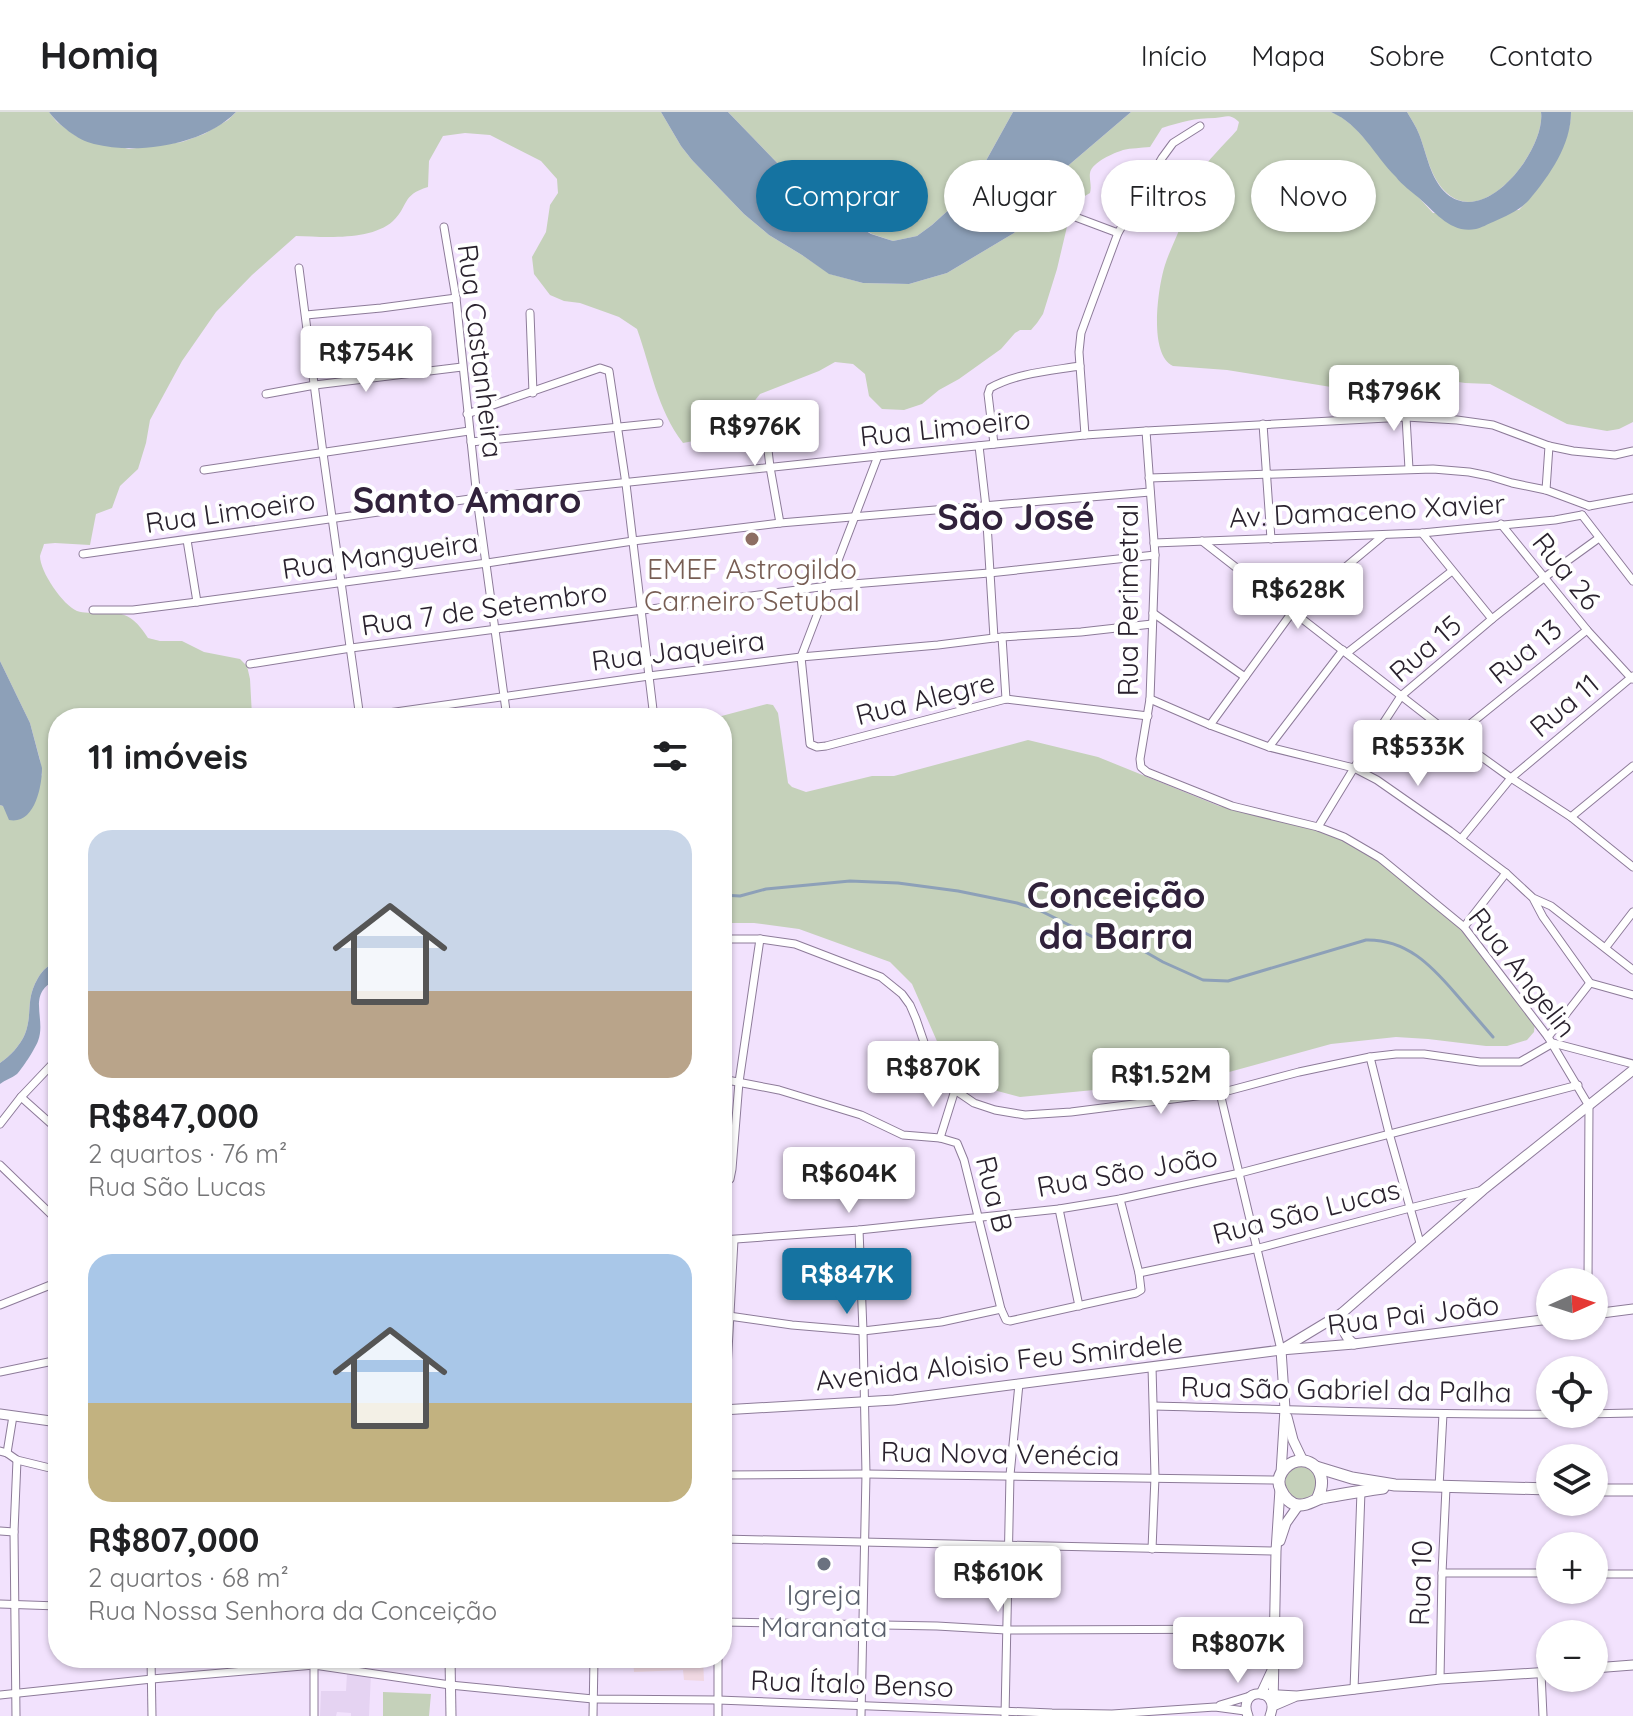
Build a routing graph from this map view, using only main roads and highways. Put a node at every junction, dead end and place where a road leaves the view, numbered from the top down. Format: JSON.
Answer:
{"nodes":[{"id":1,"x":1316,"y":1467,"type":"junction"},
{"id":2,"x":1395,"y":1485,"type":"junction"},
{"id":3,"x":1536,"y":1489,"type":"edge"},
{"id":4,"x":1608,"y":1490,"type":"edge"},
{"id":5,"x":1633,"y":1490,"type":"edge"},
{"id":6,"x":1317,"y":1499,"type":"junction"}],
"edges":[{"from":1,"to":2,"type":"main road"},
{"from":1,"to":6,"type":"main road"},
{"from":1,"to":6,"type":"main road"},
{"from":2,"to":3,"type":"main road"},
{"from":2,"to":6,"type":"main road"},
{"from":4,"to":5,"type":"main road"}]}
